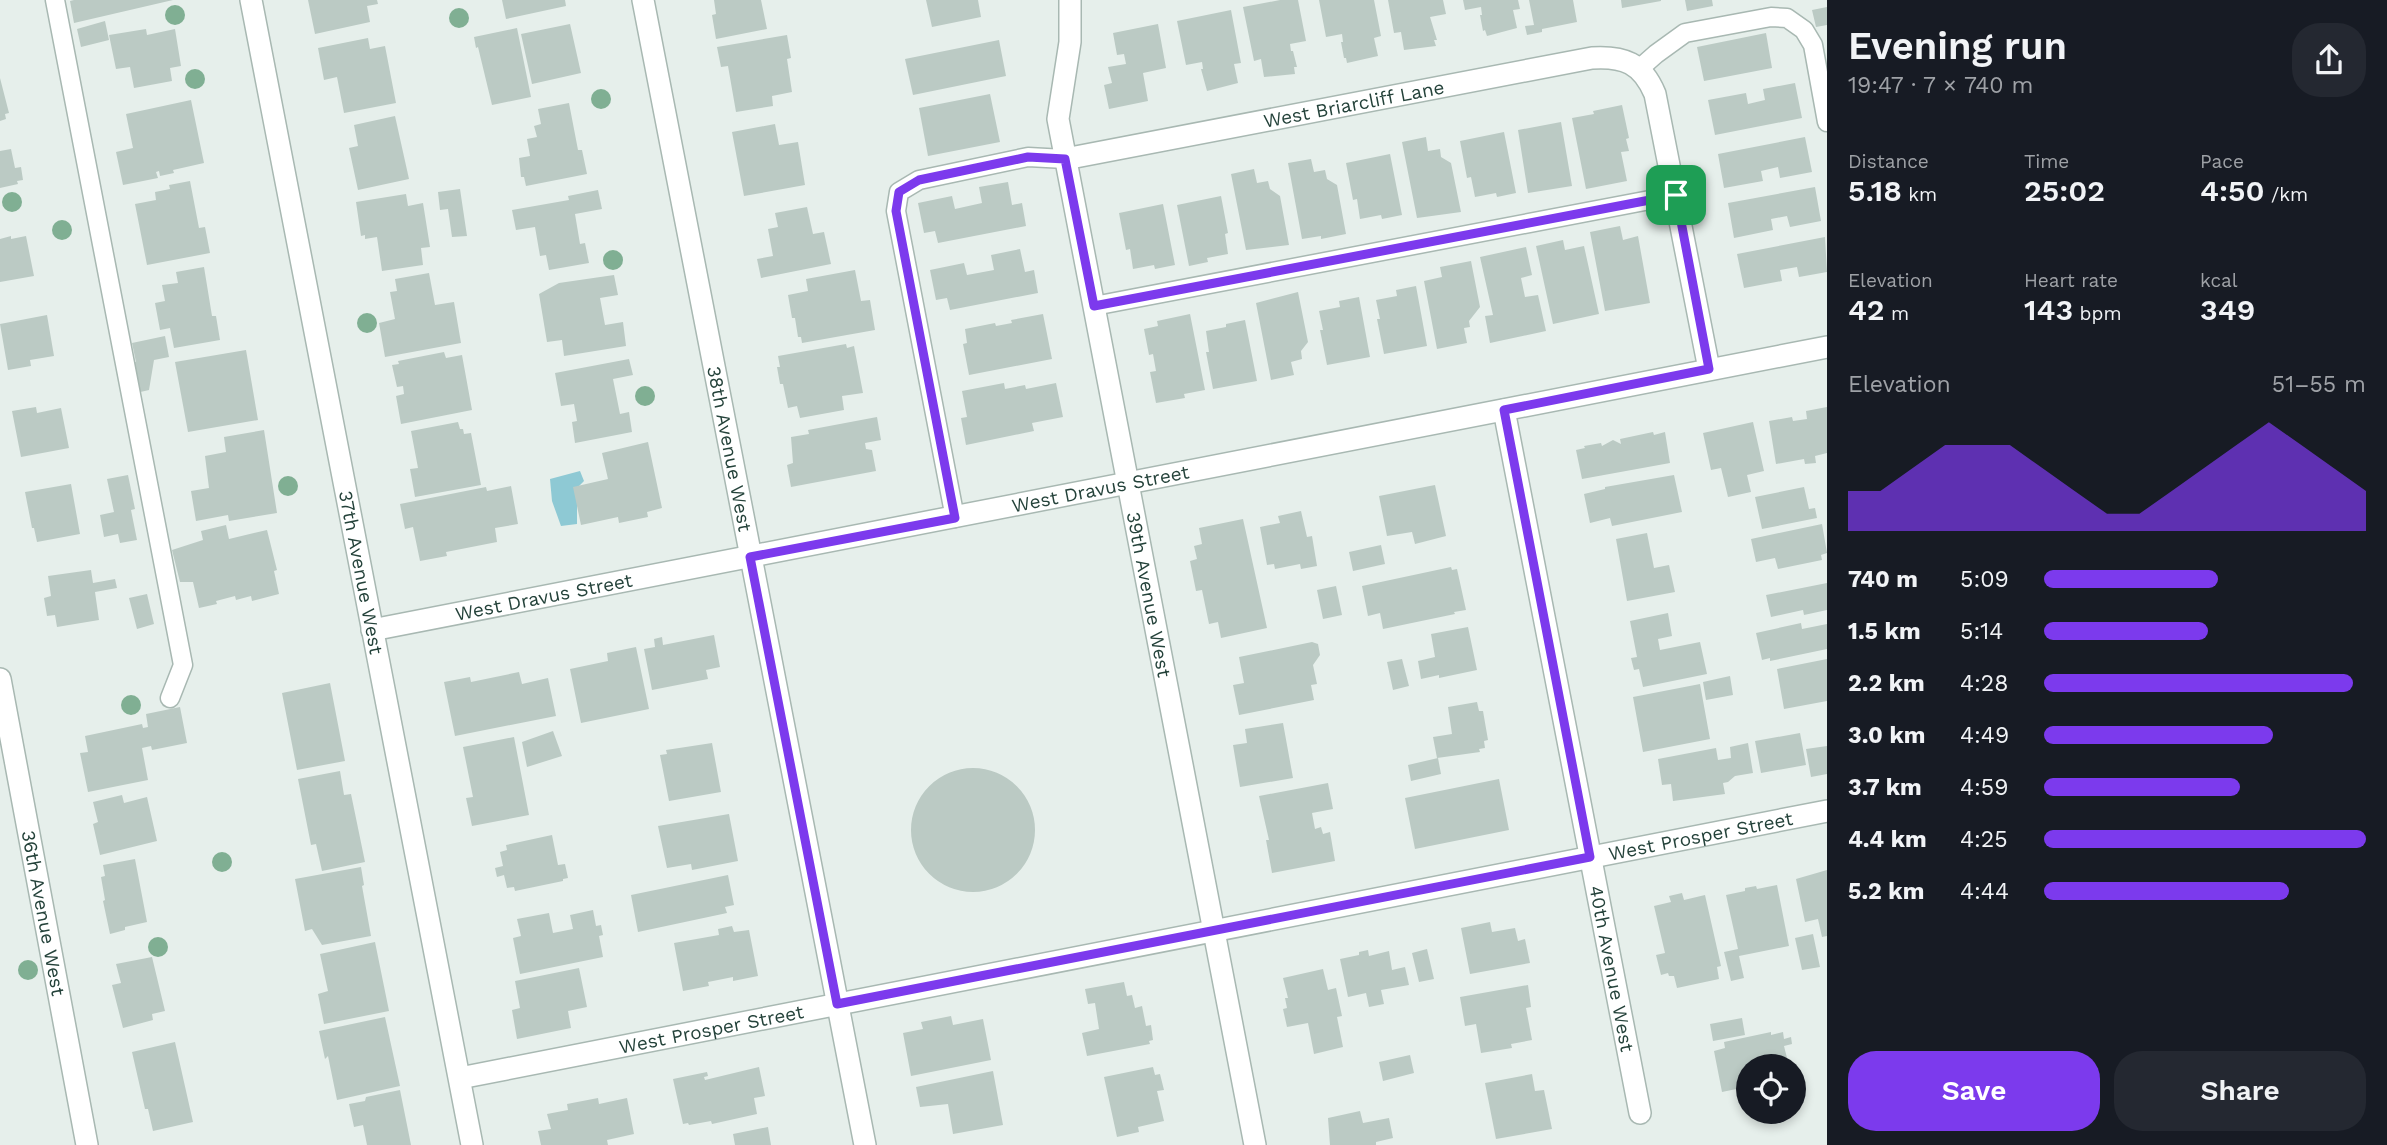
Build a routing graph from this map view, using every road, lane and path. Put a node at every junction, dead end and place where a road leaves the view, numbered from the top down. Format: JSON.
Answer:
{"nodes":[{"id":1,"x":55,"y":0,"type":"edge"},
{"id":2,"x":251,"y":0,"type":"edge"},
{"id":3,"x":643,"y":0,"type":"edge"},
{"id":4,"x":1070,"y":0,"type":"edge"},
{"id":5,"x":1639,"y":69,"type":"junction"},
{"id":6,"x":1827,"y":122,"type":"edge"},
{"id":7,"x":1065,"y":159,"type":"junction"},
{"id":8,"x":1676,"y":195,"type":"junction"},
{"id":9,"x":1094,"y":306,"type":"junction"},
{"id":10,"x":1827,"y":347,"type":"edge"},
{"id":11,"x":1709,"y":369,"type":"junction"},
{"id":12,"x":1504,"y":410,"type":"junction"},
{"id":13,"x":1128,"y":484,"type":"junction"},
{"id":14,"x":955,"y":518,"type":"junction"},
{"id":15,"x":750,"y":557,"type":"junction"},
{"id":16,"x":373,"y":630,"type":"junction"},
{"id":17,"x":1,"y":694,"type":"edge"},
{"id":18,"x":170,"y":698,"type":"dead end"},
{"id":19,"x":1827,"y":811,"type":"edge"},
{"id":20,"x":1590,"y":857,"type":"junction"},
{"id":21,"x":1214,"y":931,"type":"junction"},
{"id":22,"x":837,"y":1004,"type":"junction"},
{"id":23,"x":460,"y":1078,"type":"junction"},
{"id":24,"x":1640,"y":1113,"type":"dead end"},
{"id":25,"x":87,"y":1145,"type":"edge"},
{"id":26,"x":472,"y":1145,"type":"edge"},
{"id":27,"x":865,"y":1145,"type":"edge"},
{"id":28,"x":1255,"y":1145,"type":"edge"}],
"edges":[{"from":1,"to":18,"type":"lane"},
{"from":2,"to":16,"type":"street","name":"37th Avenue West"},
{"from":3,"to":15,"type":"street","name":"38th Avenue West"},
{"from":4,"to":7,"type":"street","name":"39th Avenue West"},
{"from":5,"to":6,"type":"lane"},
{"from":5,"to":7,"type":"street","name":"West Briarcliff Lane"},
{"from":5,"to":8,"type":"street"},
{"from":7,"to":9,"type":"street","name":"39th Avenue West"},
{"from":7,"to":14,"type":"lane"},
{"from":8,"to":9,"type":"lane"},
{"from":8,"to":11,"type":"street"},
{"from":9,"to":13,"type":"street","name":"39th Avenue West"},
{"from":10,"to":11,"type":"street","name":"West Dravus Street"},
{"from":11,"to":12,"type":"street","name":"West Dravus Street"},
{"from":12,"to":13,"type":"street","name":"West Dravus Street"},
{"from":12,"to":20,"type":"street","name":"40th Avenue West"},
{"from":13,"to":14,"type":"street","name":"West Dravus Street"},
{"from":13,"to":21,"type":"street","name":"39th Avenue West"},
{"from":14,"to":15,"type":"street","name":"West Dravus Street"},
{"from":15,"to":16,"type":"street","name":"West Dravus Street"},
{"from":15,"to":22,"type":"street","name":"38th Avenue West"},
{"from":16,"to":23,"type":"street","name":"37th Avenue West"},
{"from":17,"to":25,"type":"street","name":"36th Avenue West"},
{"from":19,"to":20,"type":"street","name":"West Prosper Street"},
{"from":20,"to":21,"type":"street","name":"West Prosper Street"},
{"from":20,"to":24,"type":"street","name":"40th Avenue West"},
{"from":21,"to":22,"type":"street","name":"West Prosper Street"},
{"from":21,"to":28,"type":"street","name":"39th Avenue West"},
{"from":22,"to":23,"type":"street","name":"West Prosper Street"},
{"from":22,"to":27,"type":"street","name":"38th Avenue West"},
{"from":23,"to":26,"type":"street","name":"37th Avenue West"}]}
